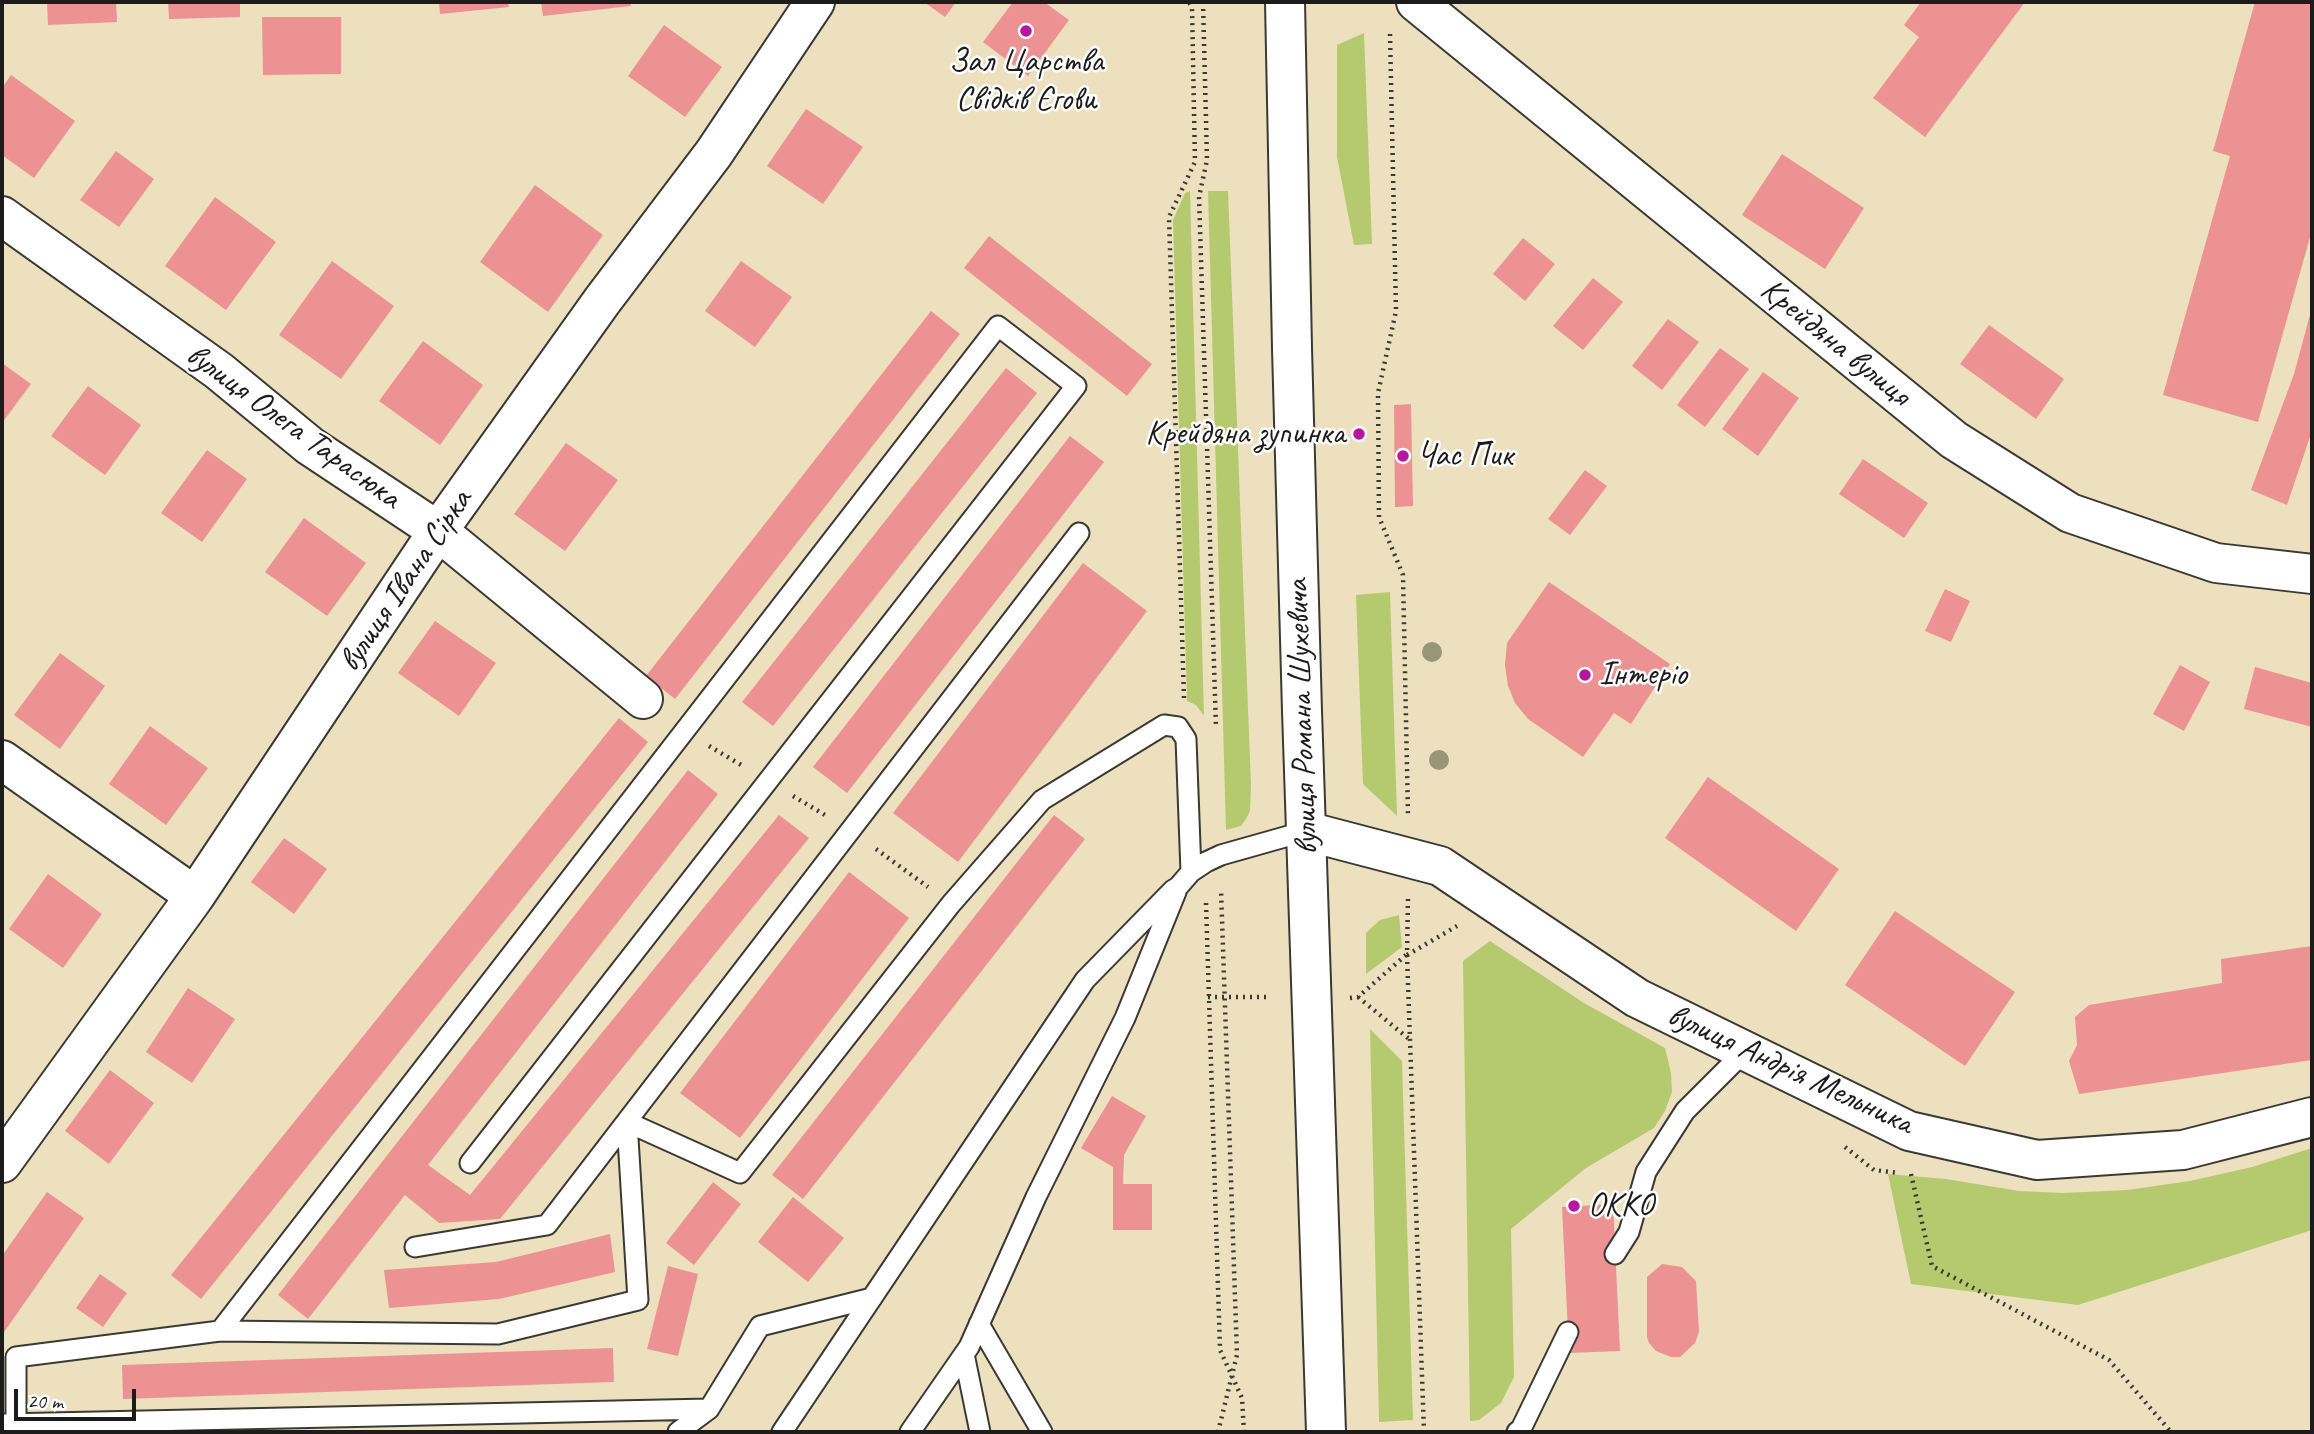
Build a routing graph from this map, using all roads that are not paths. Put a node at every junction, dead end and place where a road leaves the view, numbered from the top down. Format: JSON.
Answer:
{"nodes":[{"id":1,"x":815,"y":2,"type":"edge"},
{"id":2,"x":1285,"y":2,"type":"edge"},
{"id":3,"x":1416,"y":2,"type":"edge"},
{"id":4,"x":2,"y":216,"type":"edge"},
{"id":5,"x":438,"y":531,"type":"junction"},
{"id":6,"x":1079,"y":533,"type":"dead end"},
{"id":7,"x":2312,"y":574,"type":"edge"},
{"id":8,"x":643,"y":699,"type":"dead end"},
{"id":9,"x":2,"y":760,"type":"edge"},
{"id":10,"x":1307,"y":831,"type":"junction"},
{"id":11,"x":1191,"y":872,"type":"junction"},
{"id":12,"x":1178,"y":887,"type":"junction"},
{"id":13,"x":195,"y":896,"type":"junction"},
{"id":14,"x":1745,"y":1051,"type":"junction"},
{"id":15,"x":2312,"y":1117,"type":"edge"},
{"id":16,"x":627,"y":1122,"type":"junction"},
{"id":17,"x":2,"y":1163,"type":"edge"},
{"id":18,"x":470,"y":1163,"type":"dead end"},
{"id":19,"x":415,"y":1247,"type":"dead end"},
{"id":20,"x":1615,"y":1254,"type":"dead end"},
{"id":21,"x":872,"y":1298,"type":"junction"},
{"id":22,"x":979,"y":1324,"type":"junction"},
{"id":23,"x":220,"y":1331,"type":"junction"},
{"id":24,"x":1568,"y":1332,"type":"dead end"},
{"id":25,"x":964,"y":1354,"type":"junction"},
{"id":26,"x":928,"y":1407,"type":"junction"},
{"id":27,"x":709,"y":1409,"type":"junction"},
{"id":28,"x":9,"y":1423,"type":"edge"},
{"id":29,"x":678,"y":1432,"type":"edge"},
{"id":30,"x":692,"y":1432,"type":"edge"},
{"id":31,"x":782,"y":1432,"type":"edge"},
{"id":32,"x":910,"y":1432,"type":"edge"},
{"id":33,"x":923,"y":1432,"type":"edge"},
{"id":34,"x":980,"y":1432,"type":"edge"},
{"id":35,"x":1042,"y":1432,"type":"edge"},
{"id":36,"x":1326,"y":1432,"type":"edge"},
{"id":37,"x":1517,"y":1432,"type":"edge"}],
"edges":[{"from":1,"to":5,"type":"street","name":"вулиця Івана Сірка"},
{"from":2,"to":10,"type":"street","name":"вулиця Романа Шухевича"},
{"from":3,"to":7,"type":"street","name":"Крейдяна вулиця"},
{"from":4,"to":5,"type":"street","name":"вулиця Олега Тарасюка"},
{"from":5,"to":8,"type":"street","name":"вулиця Олега Тарасюка"},
{"from":5,"to":13,"type":"street","name":"вулиця Івана Сірка"},
{"from":6,"to":16,"type":"lane"},
{"from":9,"to":13,"type":"street"},
{"from":10,"to":11,"type":"lane"},
{"from":10,"to":14,"type":"street","name":"вулиця Андрія Мельника"},
{"from":10,"to":36,"type":"street","name":"вулиця Романа Шухевича"},
{"from":11,"to":12,"type":"lane"},
{"from":11,"to":16,"type":"lane"},
{"from":12,"to":21,"type":"lane"},
{"from":12,"to":22,"type":"lane"},
{"from":13,"to":17,"type":"street","name":"вулиця Івана Сірка"},
{"from":14,"to":15,"type":"street","name":"вулиця Андрія Мельника"},
{"from":14,"to":20,"type":"lane"},
{"from":16,"to":19,"type":"lane"},
{"from":16,"to":23,"type":"lane"},
{"from":18,"to":23,"type":"lane"},
{"from":21,"to":27,"type":"lane"},
{"from":21,"to":31,"type":"lane"},
{"from":22,"to":25,"type":"lane"},
{"from":22,"to":35,"type":"lane"},
{"from":23,"to":28,"type":"lane"},
{"from":24,"to":37,"type":"lane"},
{"from":25,"to":26,"type":"lane"},
{"from":25,"to":34,"type":"lane"},
{"from":26,"to":32,"type":"lane"},
{"from":26,"to":33,"type":"lane"},
{"from":27,"to":28,"type":"lane"},
{"from":27,"to":29,"type":"lane"},
{"from":27,"to":30,"type":"lane"}]}
